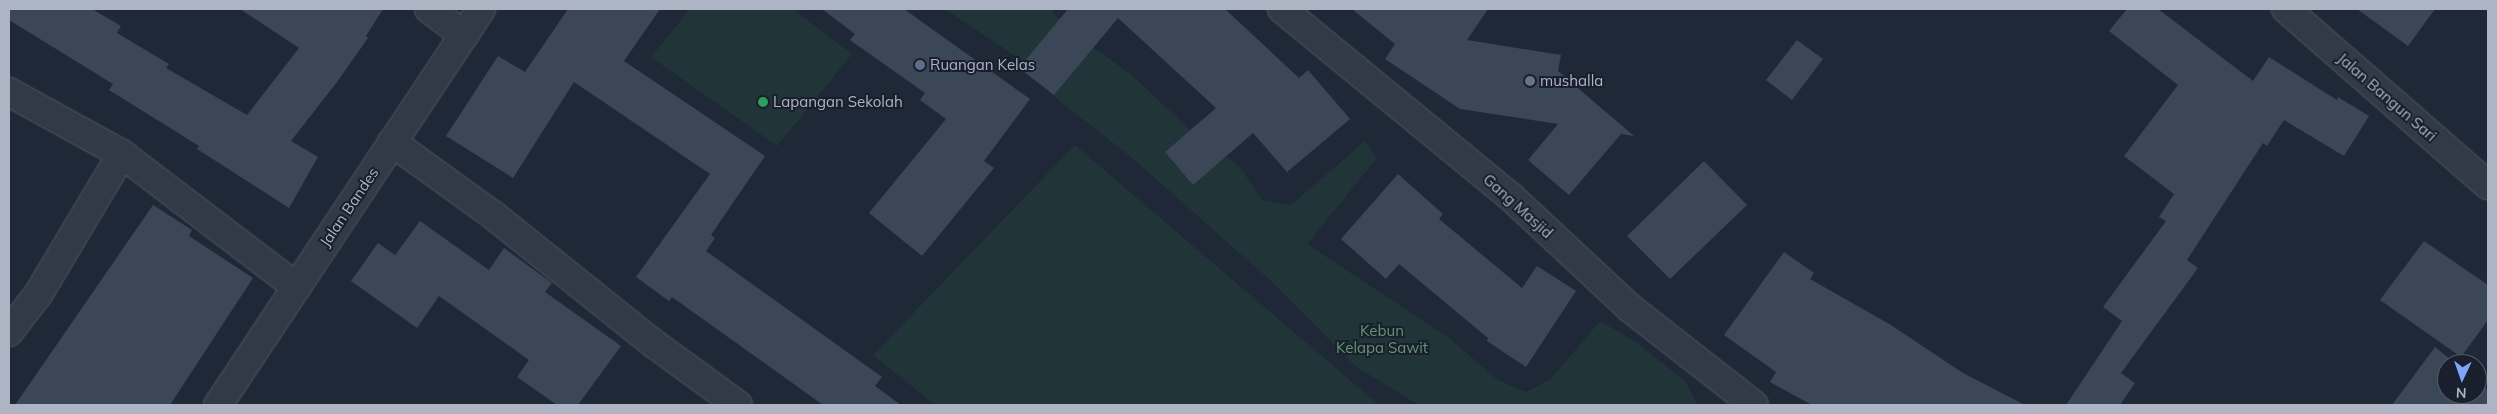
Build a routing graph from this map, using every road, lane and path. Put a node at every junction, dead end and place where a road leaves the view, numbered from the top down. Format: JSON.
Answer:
{"nodes":[{"id":1,"x":429,"y":9,"type":"edge"},
{"id":2,"x":481,"y":9,"type":"edge"},
{"id":3,"x":1282,"y":9,"type":"edge"},
{"id":4,"x":2286,"y":9,"type":"edge"},
{"id":5,"x":464,"y":35,"type":"junction"},
{"id":6,"x":9,"y":92,"type":"edge"},
{"id":7,"x":392,"y":142,"type":"junction"},
{"id":8,"x":122,"y":154,"type":"junction"},
{"id":9,"x":2488,"y":185,"type":"edge"},
{"id":10,"x":295,"y":286,"type":"junction"},
{"id":11,"x":9,"y":332,"type":"edge"},
{"id":12,"x":218,"y":405,"type":"edge"},
{"id":13,"x":738,"y":405,"type":"edge"},
{"id":14,"x":1754,"y":405,"type":"edge"}],
"edges":[{"from":1,"to":5,"type":"street"},
{"from":2,"to":5,"type":"street","name":"Jalan Bandes"},
{"from":3,"to":14,"type":"street","name":"Gang Masjid"},
{"from":4,"to":9,"type":"street","name":"Jalan Bangun Sari"},
{"from":5,"to":7,"type":"street","name":"Jalan Bandes"},
{"from":6,"to":8,"type":"street"},
{"from":7,"to":10,"type":"street","name":"Jalan Bandes"},
{"from":7,"to":13,"type":"street"},
{"from":8,"to":10,"type":"street"},
{"from":8,"to":11,"type":"street"},
{"from":10,"to":12,"type":"street","name":"Jalan Bandes"}]}
